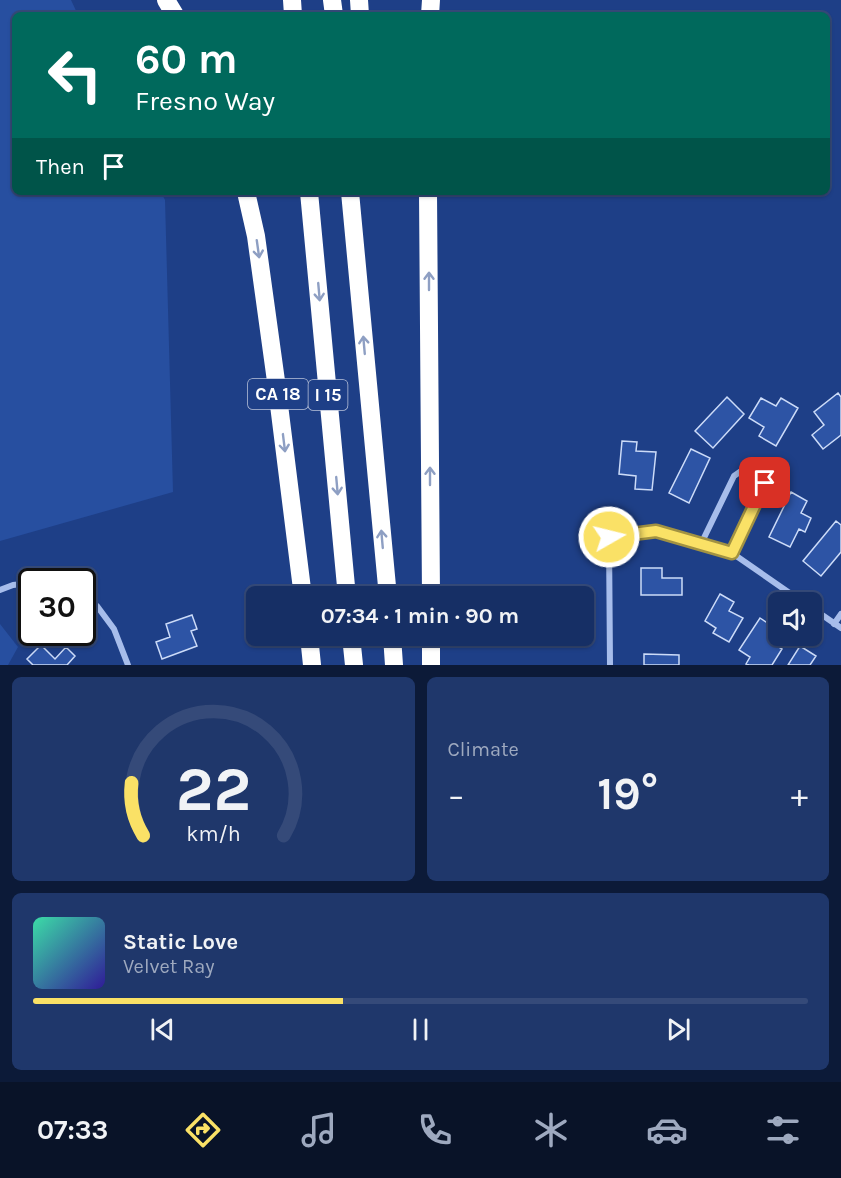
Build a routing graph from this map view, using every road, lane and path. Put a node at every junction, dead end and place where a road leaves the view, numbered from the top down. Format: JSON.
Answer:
{"nodes":[{"id":1,"x":247,"y":195,"type":"edge"},
{"id":2,"x":309,"y":195,"type":"edge"},
{"id":3,"x":350,"y":195,"type":"edge"},
{"id":4,"x":428,"y":195,"type":"edge"},
{"id":5,"x":701,"y":544,"type":"junction"},
{"id":6,"x":732,"y":553,"type":"junction"},
{"id":7,"x":18,"y":584,"type":"edge"},
{"id":8,"x":302,"y":586,"type":"edge"},
{"id":9,"x":346,"y":586,"type":"edge"},
{"id":10,"x":387,"y":586,"type":"edge"},
{"id":11,"x":431,"y":586,"type":"edge"},
{"id":12,"x":0,"y":590,"type":"edge"},
{"id":13,"x":788,"y":592,"type":"edge"},
{"id":14,"x":96,"y":605,"type":"edge"},
{"id":15,"x":841,"y":614,"type":"edge"},
{"id":16,"x":822,"y":615,"type":"edge"},
{"id":17,"x":834,"y":624,"type":"junction"},
{"id":18,"x":841,"y":628,"type":"edge"},
{"id":19,"x":310,"y":646,"type":"edge"},
{"id":20,"x":352,"y":646,"type":"edge"},
{"id":21,"x":393,"y":646,"type":"edge"},
{"id":22,"x":431,"y":646,"type":"edge"},
{"id":23,"x":128,"y":665,"type":"edge"},
{"id":24,"x":312,"y":665,"type":"edge"},
{"id":25,"x":354,"y":665,"type":"edge"},
{"id":26,"x":394,"y":665,"type":"edge"},
{"id":27,"x":431,"y":665,"type":"edge"},
{"id":28,"x":610,"y":665,"type":"edge"}],
"edges":[{"from":1,"to":8,"type":"highway","number":"CA 18","one_way":true},
{"from":2,"to":9,"type":"highway","number":"I 15","one_way":true},
{"from":10,"to":3,"type":"highway","number":"I 15","one_way":true},
{"from":11,"to":4,"type":"highway","one_way":true},
{"from":5,"to":6,"type":"street"},
{"from":5,"to":6,"type":"street"},
{"from":5,"to":28,"type":"street"},
{"from":6,"to":13,"type":"street"},
{"from":7,"to":12,"type":"street"},
{"from":14,"to":23,"type":"street"},
{"from":15,"to":17,"type":"street"},
{"from":16,"to":17,"type":"street"},
{"from":17,"to":18,"type":"street"},
{"from":19,"to":24,"type":"highway"},
{"from":20,"to":25,"type":"highway"},
{"from":21,"to":26,"type":"highway"},
{"from":22,"to":27,"type":"highway"}]}
